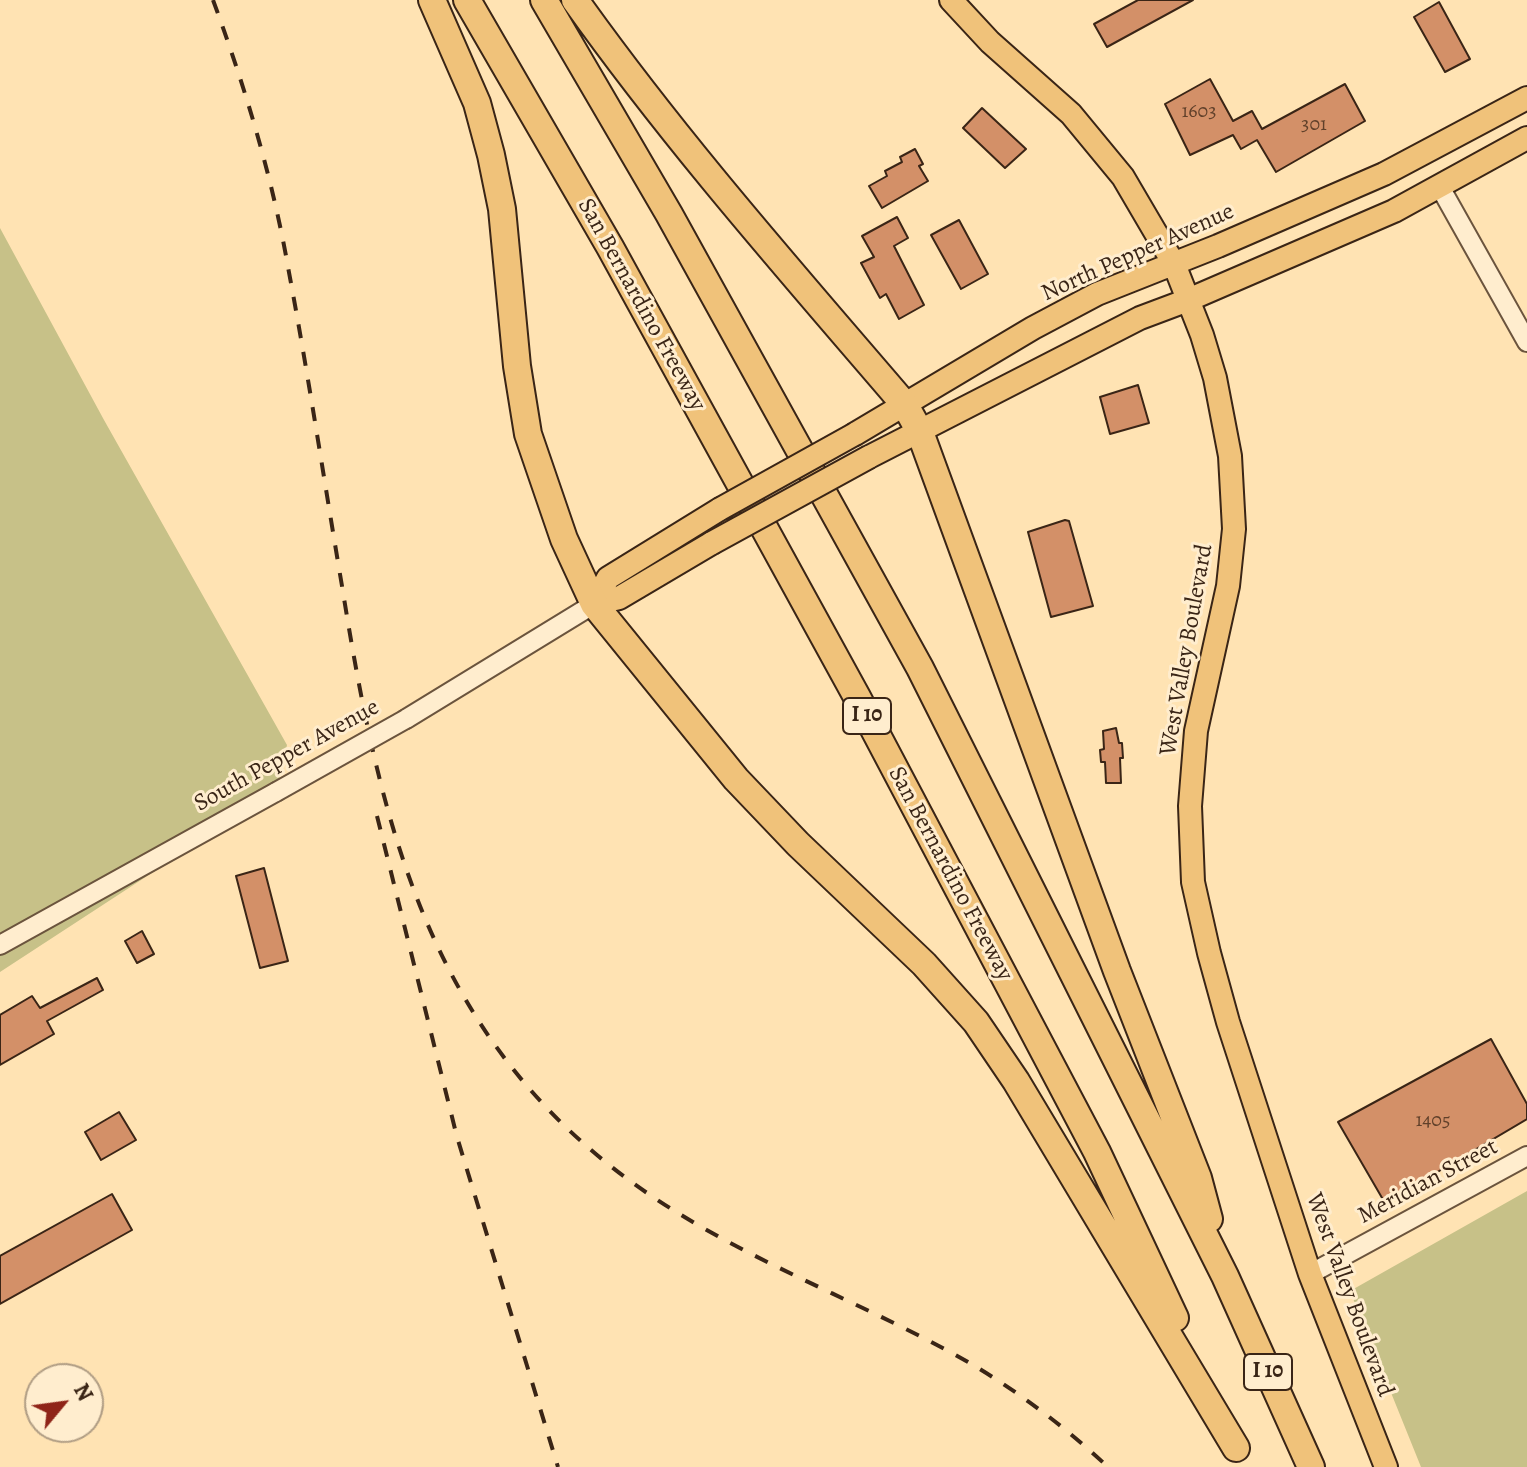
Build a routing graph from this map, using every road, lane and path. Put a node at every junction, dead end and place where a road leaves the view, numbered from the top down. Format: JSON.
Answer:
{"nodes":[{"id":1,"x":432,"y":0,"type":"edge"},
{"id":2,"x":467,"y":0,"type":"edge"},
{"id":3,"x":544,"y":0,"type":"edge"},
{"id":4,"x":575,"y":0,"type":"edge"},
{"id":5,"x":951,"y":0,"type":"edge"},
{"id":6,"x":1527,"y":98,"type":"edge"},
{"id":7,"x":1527,"y":121,"type":"edge"},
{"id":8,"x":1521,"y":142,"type":"edge"},
{"id":9,"x":1440,"y":187,"type":"junction"},
{"id":10,"x":1174,"y":264,"type":"junction"},
{"id":11,"x":1188,"y":300,"type":"junction"},
{"id":12,"x":1527,"y":342,"type":"edge"},
{"id":13,"x":905,"y":405,"type":"junction"},
{"id":14,"x":920,"y":432,"type":"junction"},
{"id":15,"x":781,"y":476,"type":"joint"},
{"id":16,"x":594,"y":604,"type":"junction"},
{"id":17,"x":0,"y":945,"type":"edge"},
{"id":18,"x":1527,"y":1156,"type":"edge"},
{"id":19,"x":1310,"y":1274,"type":"junction"},
{"id":20,"x":1225,"y":1276,"type":"junction"},
{"id":21,"x":1241,"y":1458,"type":"edge"},
{"id":22,"x":1311,"y":1467,"type":"edge"},
{"id":23,"x":1386,"y":1467,"type":"edge"}],
"edges":[{"from":1,"to":16,"type":"highway"},
{"from":2,"to":21,"type":"highway","name":"San Bernardino Freeway","number":"I 10"},
{"from":3,"to":20,"type":"highway","number":"I 10"},
{"from":4,"to":13,"type":"highway"},
{"from":5,"to":10,"type":"main road","name":"West Valley Boulevard"},
{"from":6,"to":10,"type":"main road","name":"North Pepper Avenue"},
{"from":7,"to":8,"type":"main road"},
{"from":8,"to":9,"type":"main road"},
{"from":9,"to":11,"type":"main road"},
{"from":9,"to":12,"type":"street"},
{"from":10,"to":11,"type":"main road","name":"West Valley Boulevard"},
{"from":10,"to":13,"type":"main road","name":"North Pepper Avenue"},
{"from":11,"to":14,"type":"main road"},
{"from":11,"to":19,"type":"main road","name":"West Valley Boulevard"},
{"from":13,"to":14,"type":"highway"},
{"from":13,"to":15,"type":"main road","name":"North Pepper Avenue","bridge":true},
{"from":14,"to":16,"type":"main road","name":"South Pepper Avenue","bridge":true},
{"from":14,"to":20,"type":"highway"},
{"from":15,"to":16,"type":"main road","name":"South Pepper Avenue","bridge":true},
{"from":16,"to":17,"type":"street","name":"South Pepper Avenue","bridge":true},
{"from":16,"to":21,"type":"highway"},
{"from":18,"to":19,"type":"street","name":"Meridian Street"},
{"from":19,"to":23,"type":"main road","name":"West Valley Boulevard"},
{"from":20,"to":22,"type":"highway","number":"I 10"}]}
